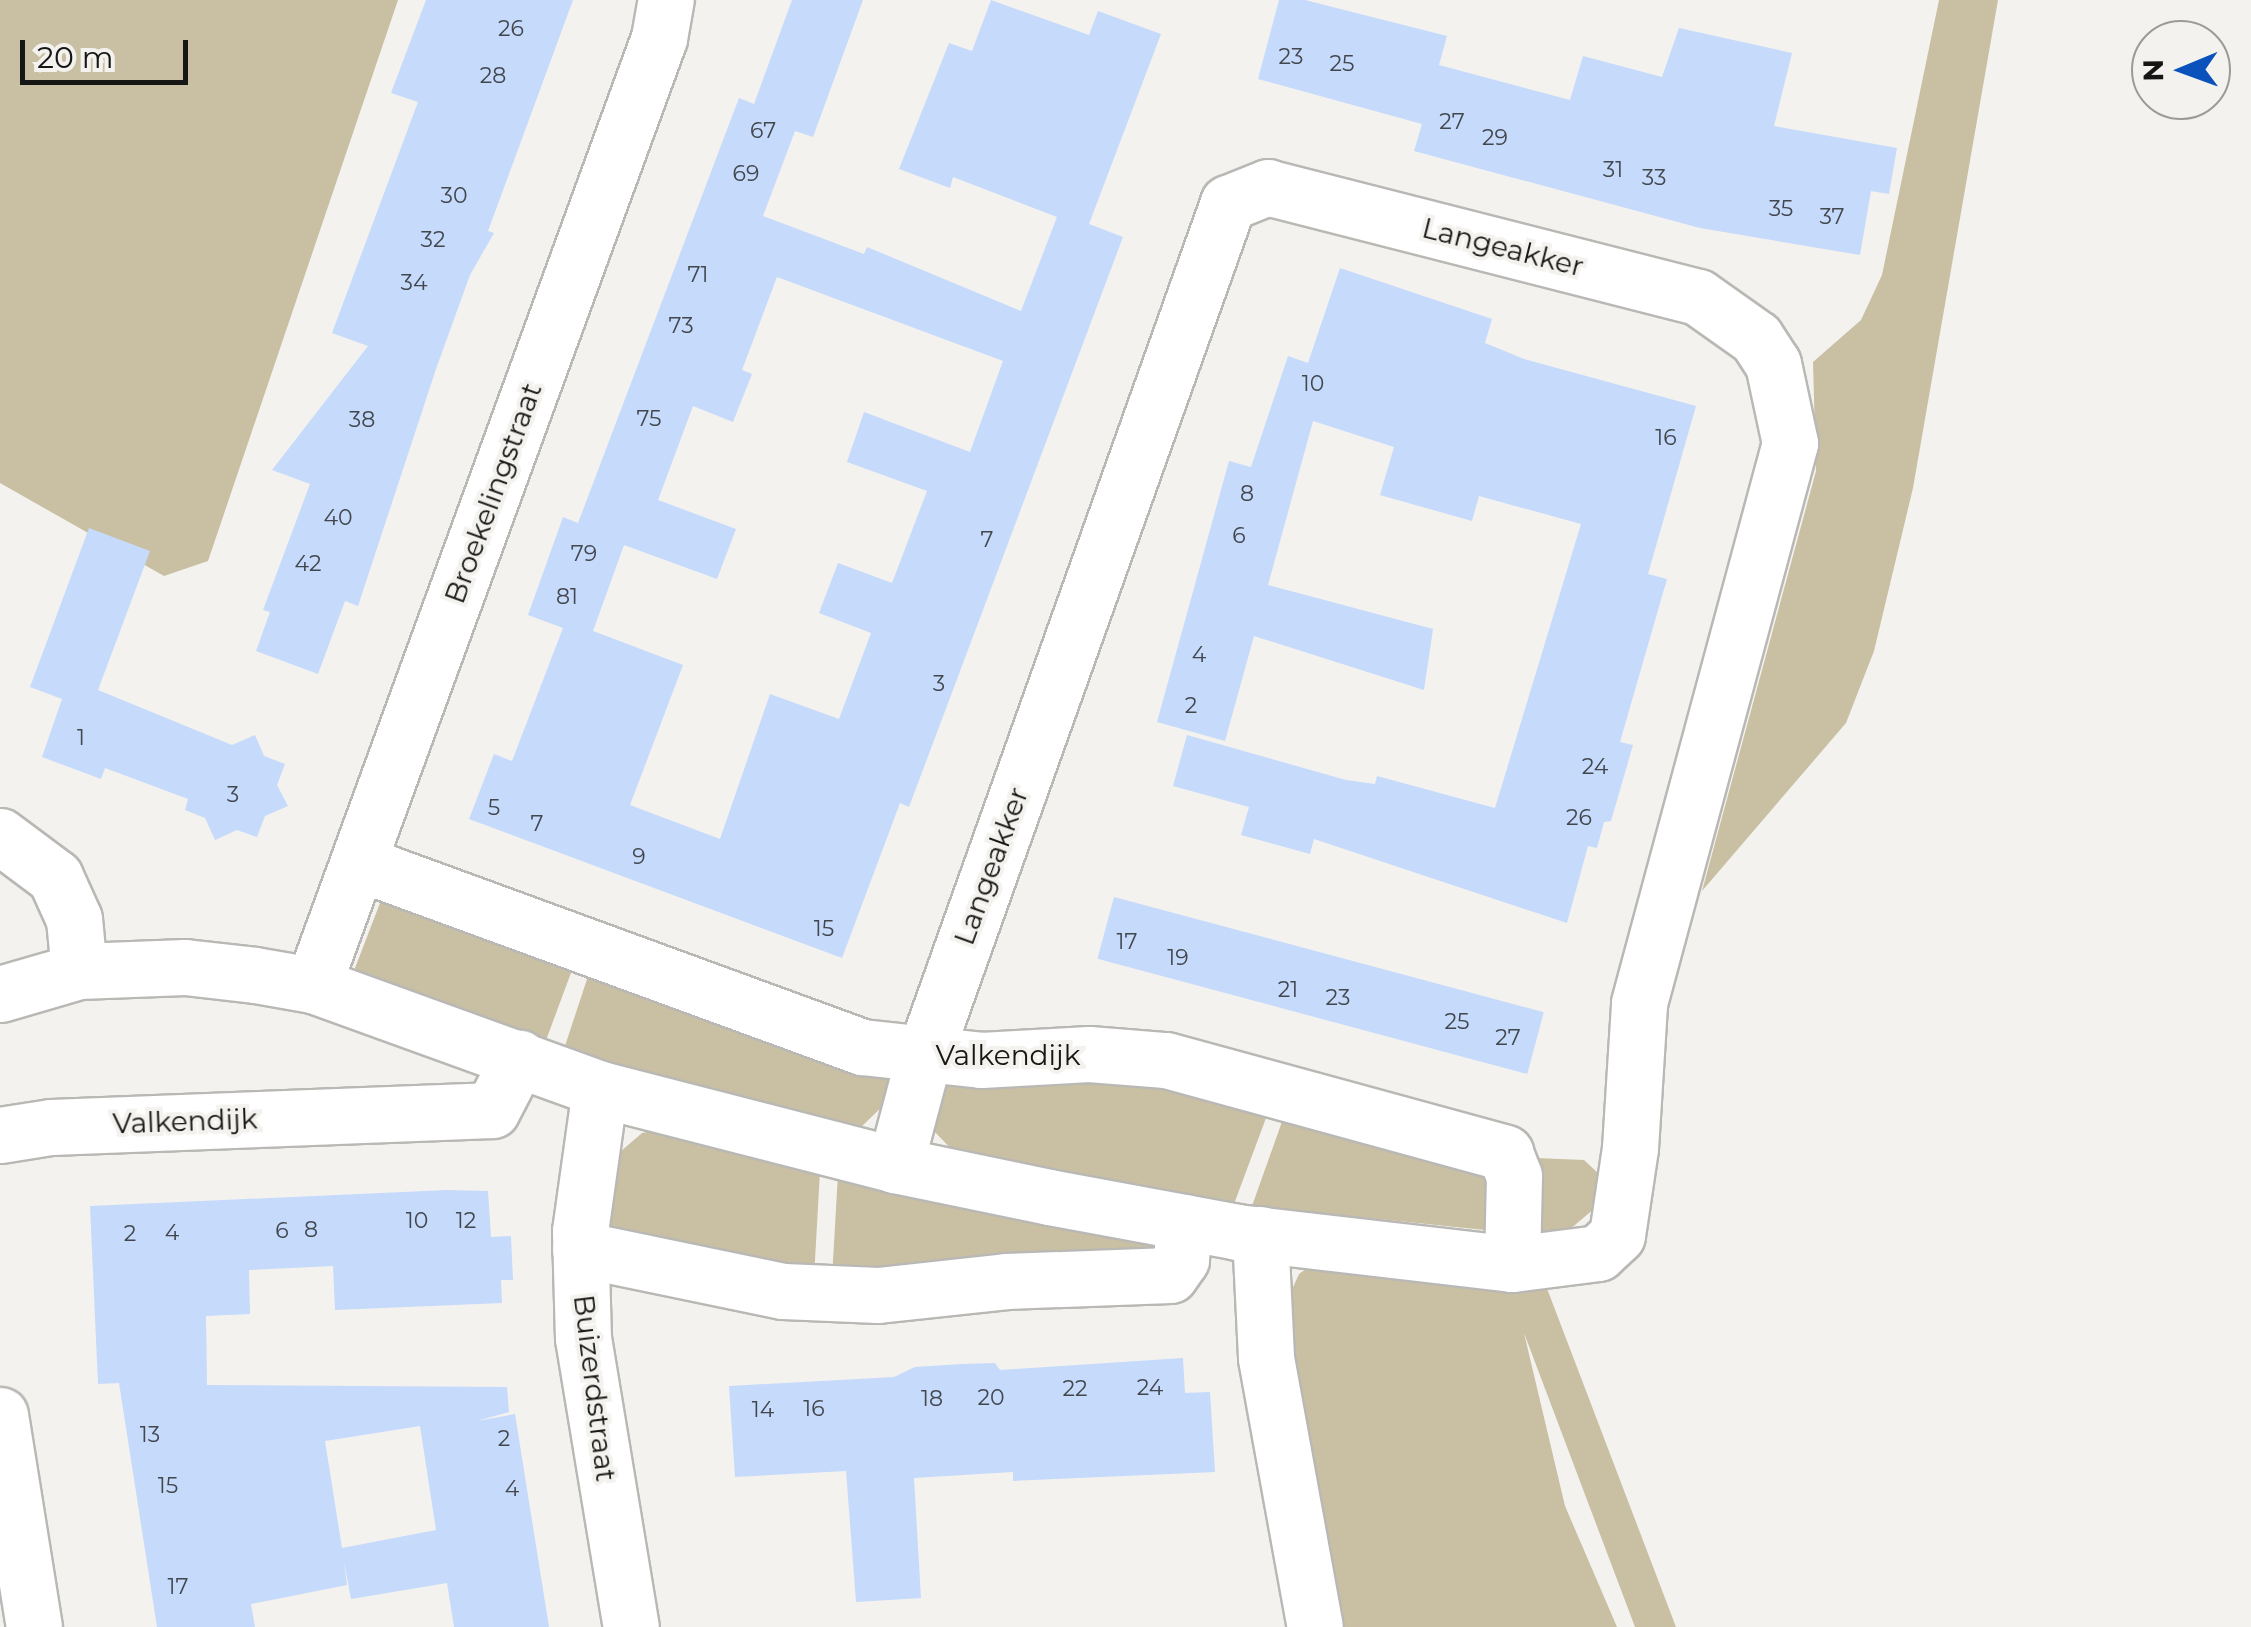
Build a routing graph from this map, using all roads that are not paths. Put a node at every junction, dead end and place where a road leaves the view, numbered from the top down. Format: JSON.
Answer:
{"nodes":[{"id":1,"x":666,"y":0,"type":"edge"},
{"id":2,"x":0,"y":836,"type":"edge"},
{"id":3,"x":359,"y":862,"type":"junction"},
{"id":4,"x":79,"y":972,"type":"junction"},
{"id":5,"x":313,"y":985,"type":"junction"},
{"id":6,"x":0,"y":994,"type":"edge"},
{"id":7,"x":924,"y":1056,"type":"junction"},
{"id":8,"x":518,"y":1058,"type":"junction"},
{"id":9,"x":600,"y":1089,"type":"junction"},
{"id":10,"x":0,"y":1136,"type":"edge"},
{"id":11,"x":895,"y":1164,"type":"junction"},
{"id":12,"x":1184,"y":1222,"type":"junction"},
{"id":13,"x":1260,"y":1234,"type":"junction"},
{"id":14,"x":580,"y":1249,"type":"junction"},
{"id":15,"x":1516,"y":1264,"type":"junction"},
{"id":16,"x":0,"y":1416,"type":"edge"},
{"id":17,"x":34,"y":1627,"type":"edge"},
{"id":18,"x":631,"y":1627,"type":"edge"},
{"id":19,"x":1315,"y":1627,"type":"edge"}],
"edges":[{"from":1,"to":3,"type":"street","name":"Broekelingstraat"},
{"from":2,"to":4,"type":"street"},
{"from":3,"to":5,"type":"street","name":"Broekelingstraat"},
{"from":3,"to":7,"type":"street","name":"Valkendijk"},
{"from":4,"to":5,"type":"street"},
{"from":4,"to":6,"type":"street"},
{"from":5,"to":8,"type":"street"},
{"from":7,"to":11,"type":"street","name":"Langeakker"},
{"from":7,"to":15,"type":"street","name":"Valkendijk"},
{"from":7,"to":15,"type":"street","name":"Langeakker"},
{"from":8,"to":9,"type":"street"},
{"from":8,"to":10,"type":"street","name":"Valkendijk"},
{"from":9,"to":11,"type":"street"},
{"from":9,"to":14,"type":"street","name":"Buizerdstraat"},
{"from":11,"to":12,"type":"street"},
{"from":12,"to":13,"type":"street"},
{"from":12,"to":14,"type":"street"},
{"from":13,"to":15,"type":"street"},
{"from":13,"to":19,"type":"street"},
{"from":14,"to":18,"type":"street","name":"Buizerdstraat"},
{"from":16,"to":17,"type":"street"}]}
